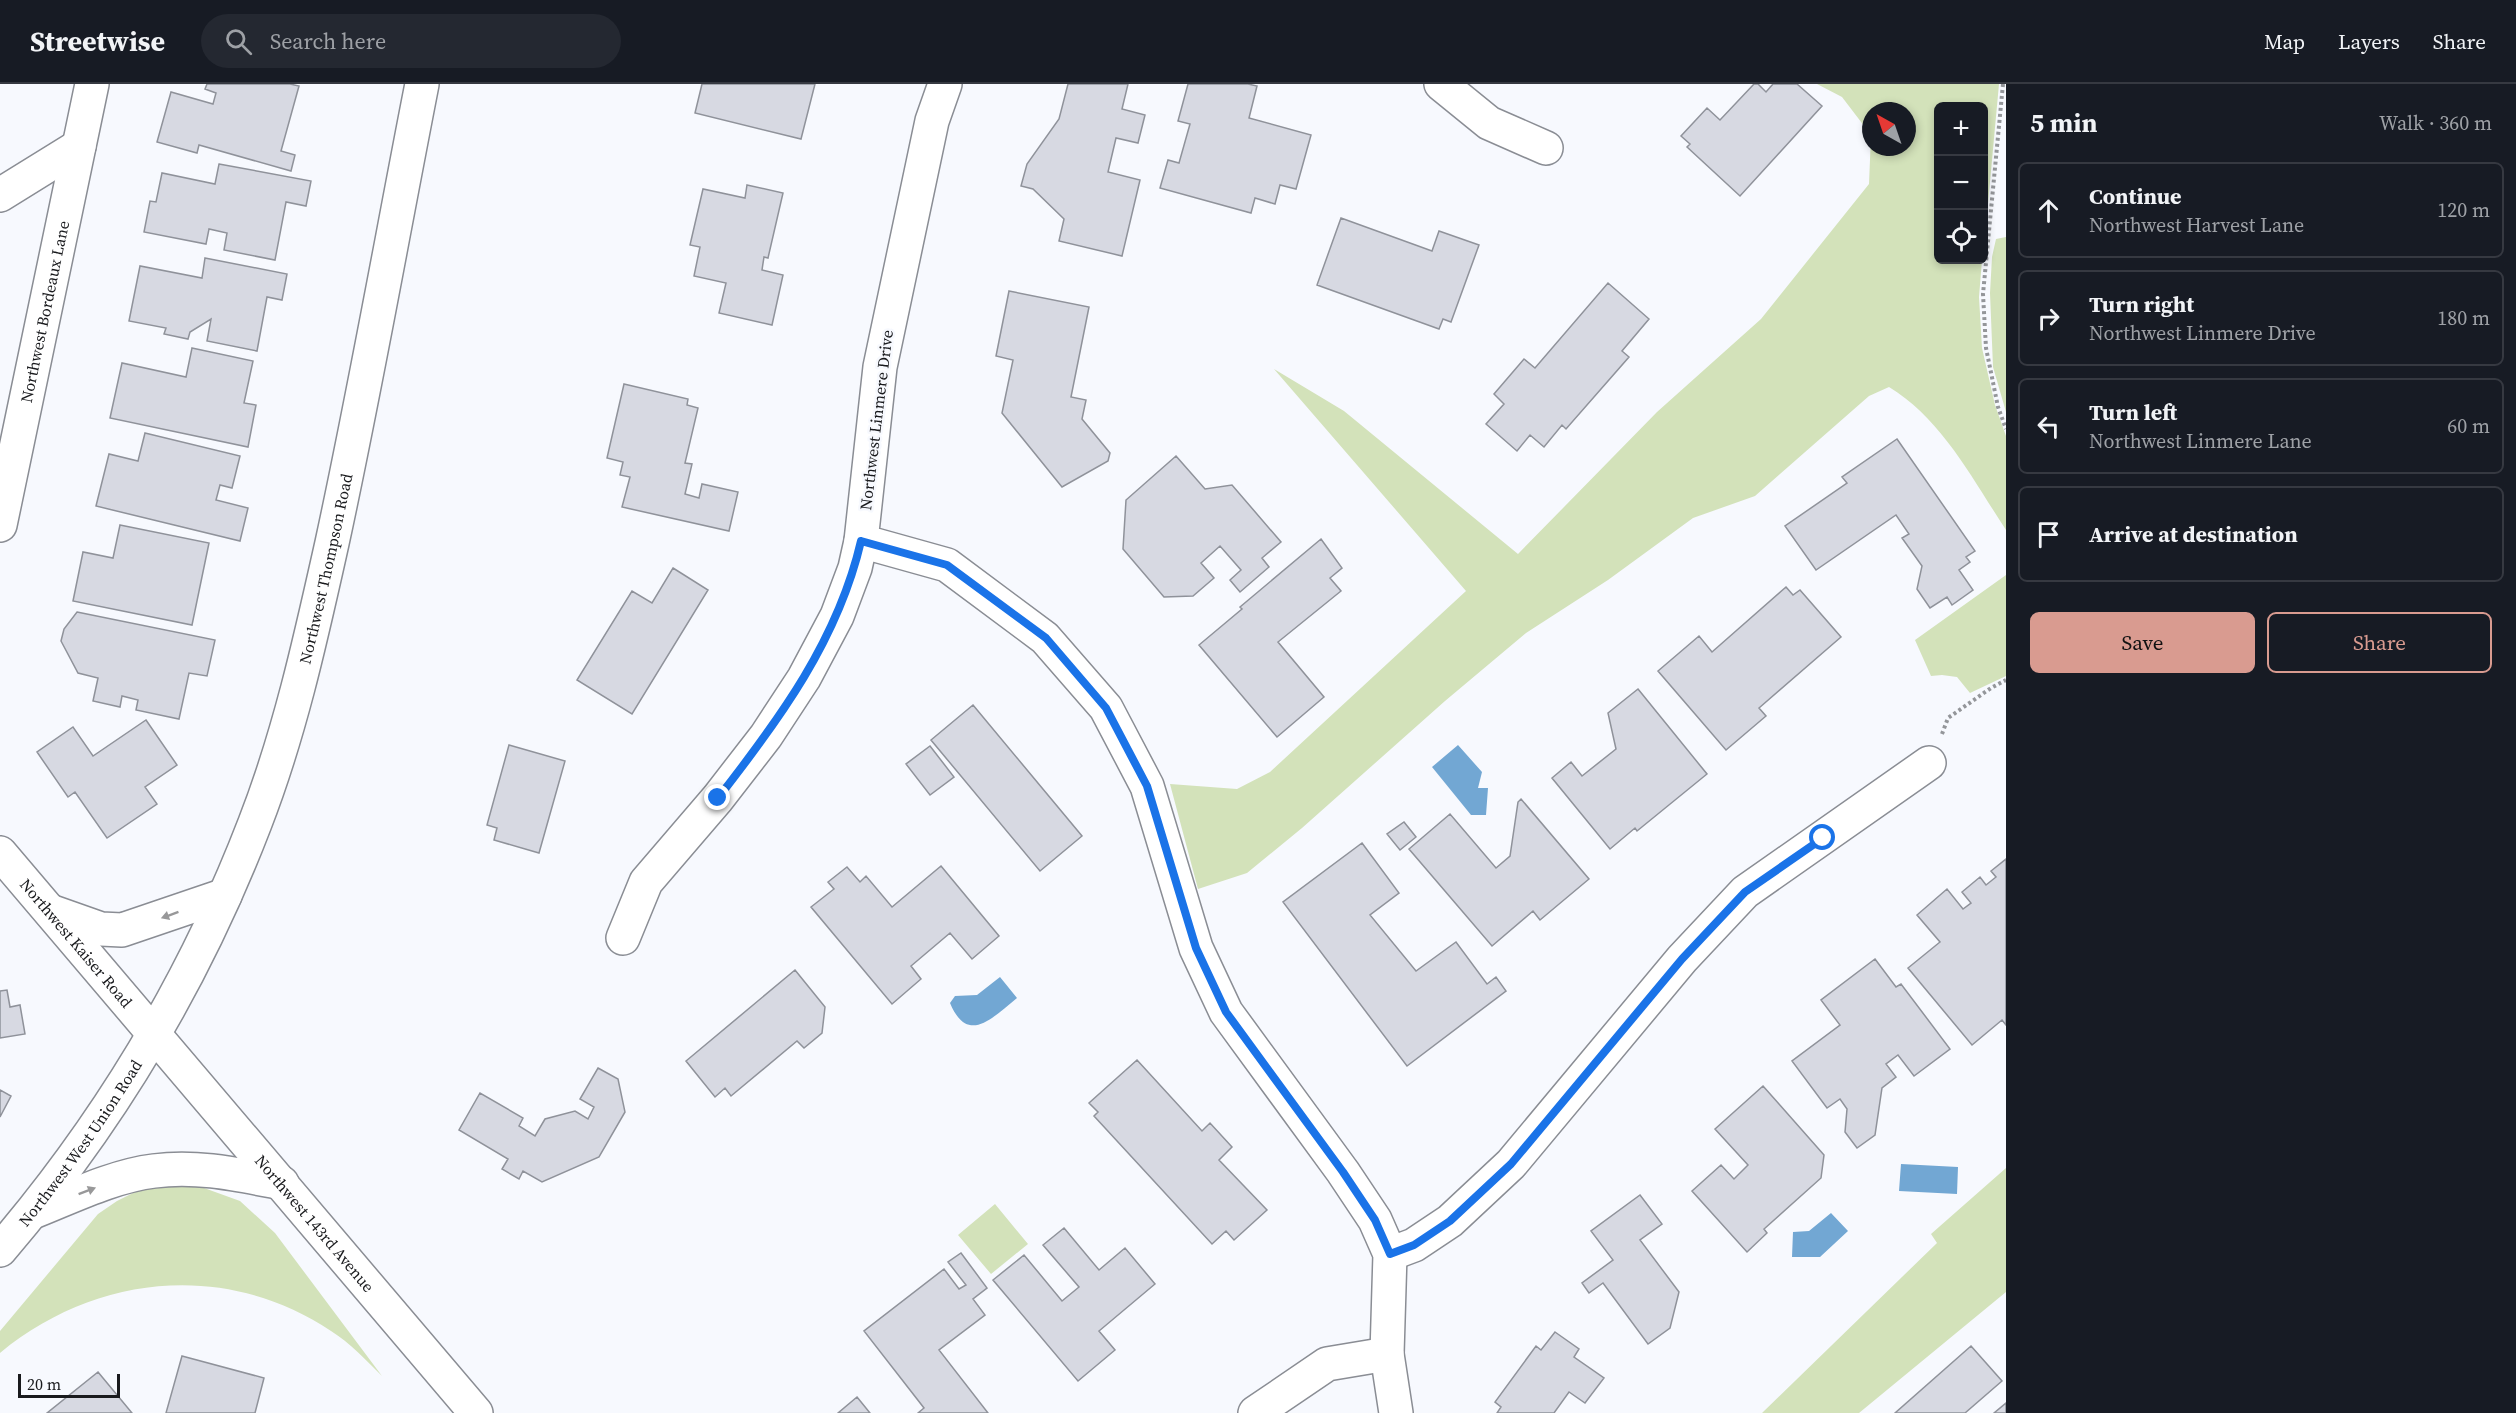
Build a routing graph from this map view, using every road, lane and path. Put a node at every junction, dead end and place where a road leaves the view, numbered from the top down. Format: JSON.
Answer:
{"nodes":[{"id":1,"x":92,"y":84,"type":"edge"},
{"id":2,"x":422,"y":84,"type":"edge"},
{"id":3,"x":945,"y":84,"type":"edge"},
{"id":4,"x":1441,"y":84,"type":"edge"},
{"id":5,"x":2003,"y":84,"type":"edge"},
{"id":6,"x":79,"y":146,"type":"junction"},
{"id":7,"x":1546,"y":148,"type":"dead end"},
{"id":8,"x":0,"y":195,"type":"edge"},
{"id":9,"x":2006,"y":429,"type":"edge"},
{"id":10,"x":5,"y":474,"type":"edge"},
{"id":11,"x":0,"y":525,"type":"edge"},
{"id":12,"x":861,"y":541,"type":"junction"},
{"id":13,"x":2006,"y":680,"type":"edge"},
{"id":14,"x":1929,"y":764,"type":"joint"},
{"id":15,"x":0,"y":853,"type":"edge"},
{"id":16,"x":225,"y":895,"type":"junction"},
{"id":17,"x":48,"y":911,"type":"junction"},
{"id":18,"x":623,"y":938,"type":"dead end"},
{"id":19,"x":154,"y":1032,"type":"junction"},
{"id":20,"x":282,"y":1183,"type":"junction"},
{"id":21,"x":33,"y":1212,"type":"junction"},
{"id":22,"x":0,"y":1250,"type":"edge"},
{"id":23,"x":1390,"y":1254,"type":"junction"},
{"id":24,"x":1388,"y":1354,"type":"junction"},
{"id":25,"x":476,"y":1413,"type":"edge"},
{"id":26,"x":1255,"y":1413,"type":"edge"},
{"id":27,"x":1396,"y":1413,"type":"edge"}],
"edges":[{"from":1,"to":6,"type":"street","name":"Northwest Bordeaux Lane"},
{"from":2,"to":16,"type":"street","name":"Northwest Thompson Road"},
{"from":3,"to":12,"type":"street","name":"Northwest Linmere Drive"},
{"from":4,"to":7,"type":"street"},
{"from":5,"to":9,"type":"path"},
{"from":6,"to":8,"type":"street"},
{"from":6,"to":10,"type":"street","name":"Northwest Bordeaux Lane"},
{"from":10,"to":11,"type":"street","name":"Northwest Bordeaux Lane"},
{"from":12,"to":18,"type":"street","name":"Northwest Linmere Drive"},
{"from":12,"to":23,"type":"street"},
{"from":13,"to":14,"type":"path"},
{"from":14,"to":23,"type":"street"},
{"from":15,"to":17,"type":"street","name":"Northwest Kaiser Road"},
{"from":16,"to":17,"type":"street","one_way":true},
{"from":16,"to":19,"type":"street","name":"Northwest Thompson Road"},
{"from":17,"to":19,"type":"street","name":"Northwest Kaiser Road"},
{"from":19,"to":20,"type":"street","name":"Northwest 143rd Avenue"},
{"from":19,"to":21,"type":"street","name":"Northwest West Union Road"},
{"from":21,"to":20,"type":"street","one_way":true},
{"from":20,"to":25,"type":"street","name":"Northwest 143rd Avenue"},
{"from":21,"to":22,"type":"street","name":"Northwest West Union Road"},
{"from":23,"to":24,"type":"street"},
{"from":24,"to":26,"type":"street"},
{"from":24,"to":27,"type":"street"}]}
